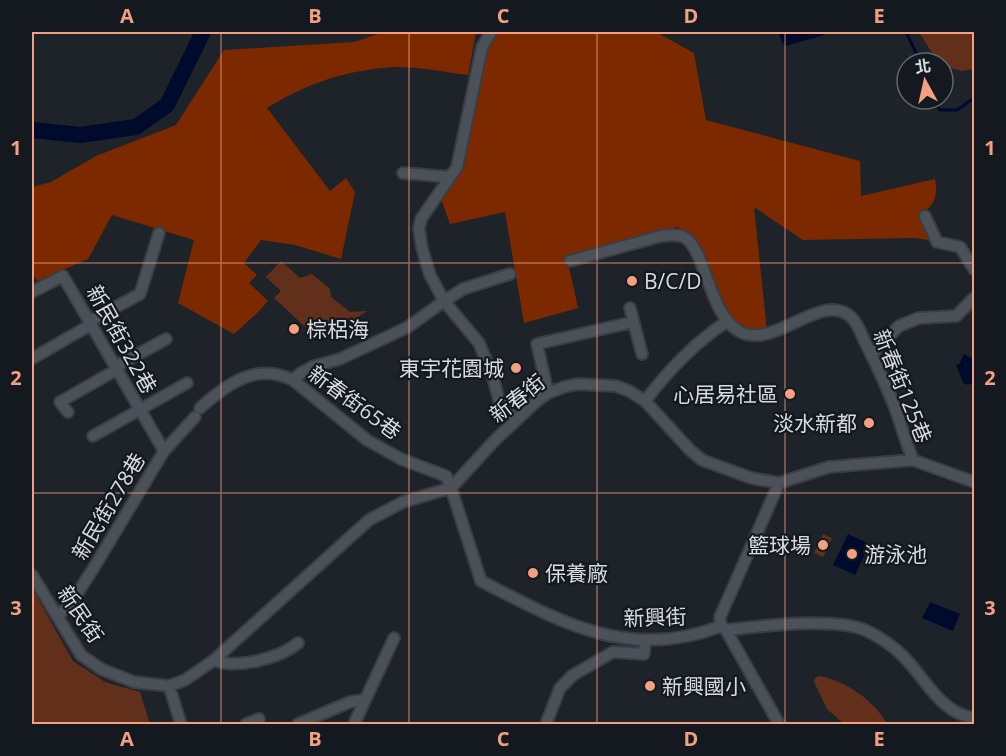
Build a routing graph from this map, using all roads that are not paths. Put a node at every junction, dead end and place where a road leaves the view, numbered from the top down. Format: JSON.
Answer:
{"nodes":[{"id":1,"x":491,"y":32,"type":"edge"},
{"id":2,"x":403,"y":173,"type":"dead end"},
{"id":3,"x":449,"y":177,"type":"junction"},
{"id":4,"x":925,"y":216,"type":"dead end"},
{"id":5,"x":159,"y":233,"type":"dead end"},
{"id":6,"x":570,"y":261,"type":"dead end"},
{"id":7,"x":975,"y":269,"type":"edge"},
{"id":8,"x":510,"y":274,"type":"dead end"},
{"id":9,"x":32,"y":292,"type":"edge"},
{"id":10,"x":975,"y":298,"type":"edge"},
{"id":11,"x":444,"y":301,"type":"junction"},
{"id":12,"x":630,"y":308,"type":"dead end"},
{"id":13,"x":91,"y":322,"type":"junction"},
{"id":14,"x":633,"y":322,"type":"junction"},
{"id":15,"x":726,"y":322,"type":"junction"},
{"id":16,"x":166,"y":339,"type":"dead end"},
{"id":17,"x":642,"y":354,"type":"dead end"},
{"id":18,"x":871,"y":355,"type":"junction"},
{"id":19,"x":33,"y":358,"type":"dead end"},
{"id":20,"x":116,"y":368,"type":"junction"},
{"id":21,"x":293,"y":380,"type":"junction"},
{"id":22,"x":187,"y":383,"type":"dead end"},
{"id":23,"x":548,"y":393,"type":"junction"},
{"id":24,"x":645,"y":401,"type":"junction"},
{"id":25,"x":139,"y":410,"type":"junction"},
{"id":26,"x":68,"y":412,"type":"dead end"},
{"id":27,"x":198,"y":413,"type":"joint"},
{"id":28,"x":515,"y":420,"type":"junction"},
{"id":29,"x":93,"y":436,"type":"dead end"},
{"id":30,"x":164,"y":452,"type":"junction"},
{"id":31,"x":913,"y":460,"type":"junction"},
{"id":32,"x":975,"y":482,"type":"edge"},
{"id":33,"x":779,"y":483,"type":"junction"},
{"id":34,"x":451,"y":488,"type":"junction"},
{"id":35,"x":32,"y":574,"type":"edge"},
{"id":36,"x":58,"y":616,"type":"junction"},
{"id":37,"x":723,"y":628,"type":"junction"},
{"id":38,"x":394,"y":638,"type":"dead end"},
{"id":39,"x":645,"y":641,"type":"junction"},
{"id":40,"x":298,"y":644,"type":"dead end"},
{"id":41,"x":214,"y":660,"type":"junction"},
{"id":42,"x":169,"y":686,"type":"junction"},
{"id":43,"x":365,"y":700,"type":"junction"},
{"id":44,"x":975,"y":718,"type":"edge"},
{"id":45,"x":259,"y":719,"type":"dead end"},
{"id":46,"x":181,"y":724,"type":"edge"},
{"id":47,"x":246,"y":724,"type":"edge"},
{"id":48,"x":298,"y":724,"type":"edge"},
{"id":49,"x":354,"y":724,"type":"edge"},
{"id":50,"x":546,"y":724,"type":"edge"},
{"id":51,"x":779,"y":724,"type":"edge"}],
"edges":[{"from":1,"to":3,"type":"street"},
{"from":2,"to":3,"type":"street"},
{"from":3,"to":11,"type":"street"},
{"from":4,"to":7,"type":"street"},
{"from":5,"to":13,"type":"street"},
{"from":6,"to":15,"type":"street"},
{"from":8,"to":11,"type":"street"},
{"from":9,"to":13,"type":"street","name":"新民街322巷"},
{"from":10,"to":18,"type":"street"},
{"from":11,"to":21,"type":"street"},
{"from":11,"to":28,"type":"street"},
{"from":12,"to":14,"type":"street"},
{"from":13,"to":19,"type":"street"},
{"from":13,"to":20,"type":"street","name":"新民街322巷"},
{"from":14,"to":17,"type":"street"},
{"from":14,"to":23,"type":"street"},
{"from":15,"to":18,"type":"street","name":"新春街125巷"},
{"from":15,"to":24,"type":"street"},
{"from":16,"to":20,"type":"street"},
{"from":18,"to":31,"type":"street","name":"新春街125巷"},
{"from":20,"to":25,"type":"street","name":"新民街322巷"},
{"from":20,"to":26,"type":"street"},
{"from":21,"to":27,"type":"street","name":"新春街65巷"},
{"from":21,"to":34,"type":"street","name":"新春街65巷"},
{"from":22,"to":25,"type":"street"},
{"from":23,"to":24,"type":"street","name":"新春街"},
{"from":23,"to":28,"type":"street","name":"新春街"},
{"from":24,"to":33,"type":"street","name":"新春街"},
{"from":25,"to":29,"type":"street"},
{"from":25,"to":30,"type":"street","name":"新民街322巷"},
{"from":27,"to":30,"type":"street","name":"新民街278巷"},
{"from":28,"to":34,"type":"street","name":"新春街"},
{"from":30,"to":36,"type":"street","name":"新民街278巷"},
{"from":31,"to":32,"type":"street","name":"新春街"},
{"from":31,"to":33,"type":"street","name":"新春街"},
{"from":33,"to":37,"type":"street"},
{"from":34,"to":39,"type":"street","name":"新興街"},
{"from":34,"to":41,"type":"street"},
{"from":35,"to":36,"type":"street","name":"新民街"},
{"from":36,"to":42,"type":"street","name":"新民街"},
{"from":37,"to":39,"type":"street","name":"新興街"},
{"from":37,"to":44,"type":"street","name":"新興街"},
{"from":37,"to":51,"type":"street"},
{"from":38,"to":43,"type":"street"},
{"from":39,"to":50,"type":"street"},
{"from":40,"to":41,"type":"street"},
{"from":41,"to":42,"type":"street"},
{"from":42,"to":46,"type":"street"},
{"from":43,"to":48,"type":"street"},
{"from":43,"to":49,"type":"street"},
{"from":45,"to":47,"type":"street"}]}
